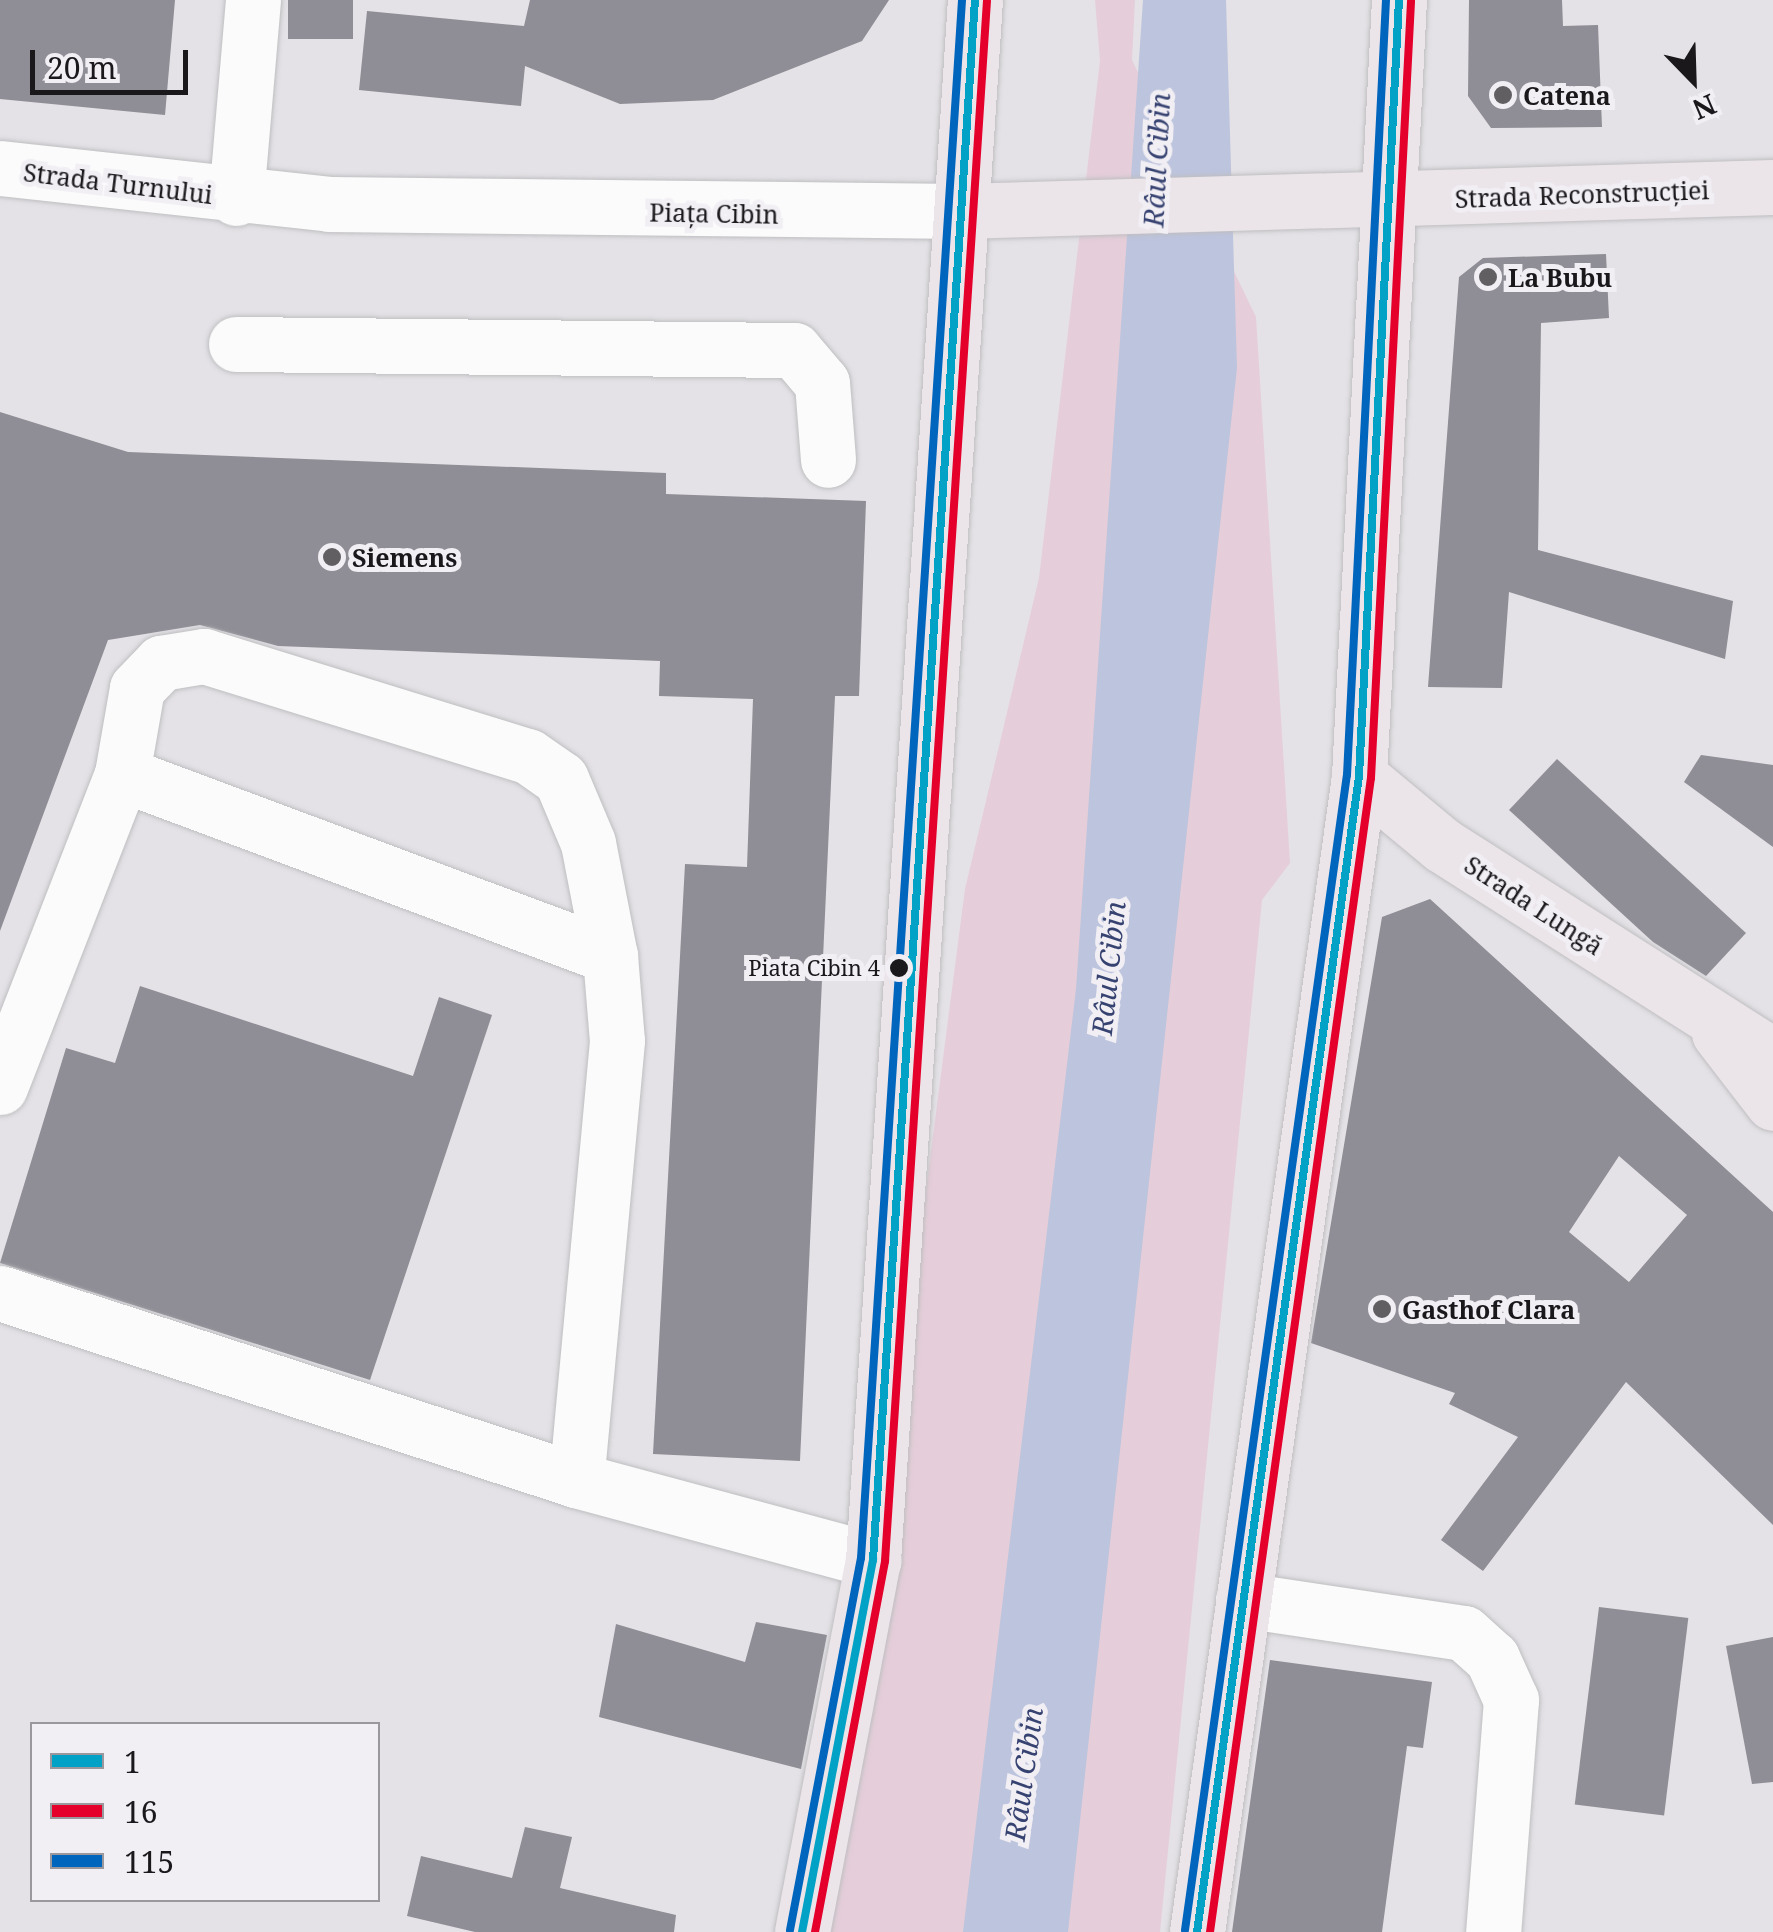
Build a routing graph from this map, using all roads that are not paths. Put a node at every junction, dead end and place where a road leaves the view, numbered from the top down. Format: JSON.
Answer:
{"nodes":[{"id":1,"x":253,"y":0,"type":"edge"},
{"id":2,"x":975,"y":0,"type":"edge"},
{"id":3,"x":1399,"y":0,"type":"edge"},
{"id":4,"x":0,"y":168,"type":"edge"},
{"id":5,"x":1773,"y":187,"type":"edge"},
{"id":6,"x":236,"y":198,"type":"junction"},
{"id":7,"x":1391,"y":202,"type":"junction"},
{"id":8,"x":962,"y":211,"type":"junction"},
{"id":9,"x":236,"y":344,"type":"dead end"},
{"id":10,"x":828,"y":460,"type":"dead end"},
{"id":11,"x":122,"y":774,"type":"junction"},
{"id":12,"x":1359,"y":776,"type":"junction"},
{"id":13,"x":610,"y":956,"type":"junction"},
{"id":14,"x":1714,"y":1026,"type":"junction"},
{"id":15,"x":1773,"y":1056,"type":"edge"},
{"id":16,"x":0,"y":1087,"type":"edge"},
{"id":17,"x":1773,"y":1103,"type":"edge"},
{"id":18,"x":0,"y":1294,"type":"edge"},
{"id":19,"x":576,"y":1480,"type":"junction"},
{"id":20,"x":873,"y":1560,"type":"junction"},
{"id":21,"x":1243,"y":1600,"type":"junction"},
{"id":22,"x":802,"y":1932,"type":"edge"},
{"id":23,"x":1197,"y":1932,"type":"edge"},
{"id":24,"x":1493,"y":1932,"type":"edge"}],
"edges":[{"from":1,"to":6,"type":"street"},
{"from":2,"to":8,"type":"main road"},
{"from":3,"to":7,"type":"main road"},
{"from":4,"to":6,"type":"street","name":"Strada Turnului"},
{"from":5,"to":7,"type":"main road","name":"Strada Reconstrucției"},
{"from":6,"to":8,"type":"street","name":"Piața Cibin"},
{"from":7,"to":8,"type":"main road","name":"Piața Cibin"},
{"from":7,"to":12,"type":"main road"},
{"from":8,"to":20,"type":"main road"},
{"from":9,"to":10,"type":"street"},
{"from":11,"to":13,"type":"street"},
{"from":11,"to":13,"type":"street"},
{"from":11,"to":16,"type":"street"},
{"from":12,"to":14,"type":"main road","name":"Strada Lungă"},
{"from":12,"to":21,"type":"main road"},
{"from":13,"to":19,"type":"street"},
{"from":14,"to":15,"type":"main road","name":"Strada Lungă"},
{"from":14,"to":17,"type":"main road","name":"Strada Lungă"},
{"from":18,"to":19,"type":"street"},
{"from":19,"to":20,"type":"street"},
{"from":20,"to":22,"type":"main road"},
{"from":21,"to":23,"type":"main road"},
{"from":21,"to":24,"type":"street"}]}
